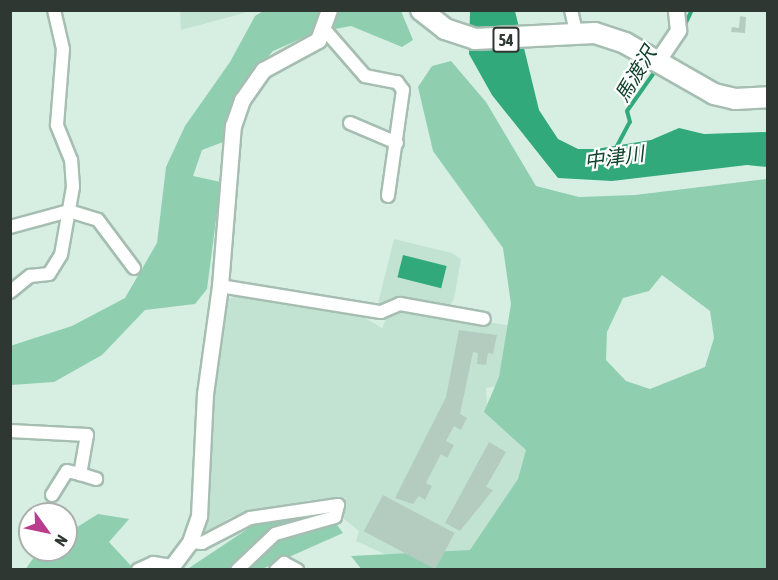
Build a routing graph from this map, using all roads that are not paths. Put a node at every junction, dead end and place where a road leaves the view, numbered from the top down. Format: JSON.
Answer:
{"nodes":[{"id":1,"x":54,"y":10,"type":"edge"},
{"id":2,"x":329,"y":10,"type":"edge"},
{"id":3,"x":421,"y":10,"type":"edge"},
{"id":4,"x":571,"y":10,"type":"edge"},
{"id":5,"x":676,"y":10,"type":"edge"},
{"id":6,"x":325,"y":30,"type":"junction"},
{"id":7,"x":568,"y":32,"type":"junction"},
{"id":8,"x":656,"y":63,"type":"junction"},
{"id":9,"x":768,"y":97,"type":"edge"},
{"id":10,"x":350,"y":123,"type":"dead end"},
{"id":11,"x":397,"y":142,"type":"junction"},
{"id":12,"x":388,"y":196,"type":"dead end"},
{"id":13,"x":69,"y":211,"type":"junction"},
{"id":14,"x":10,"y":227,"type":"edge"},
{"id":15,"x":134,"y":268,"type":"dead end"},
{"id":16,"x":220,"y":286,"type":"junction"},
{"id":17,"x":10,"y":292,"type":"edge"},
{"id":18,"x":484,"y":319,"type":"dead end"},
{"id":19,"x":10,"y":431,"type":"edge"},
{"id":20,"x":80,"y":474,"type":"junction"},
{"id":21,"x":96,"y":479,"type":"dead end"},
{"id":22,"x":52,"y":495,"type":"dead end"},
{"id":23,"x":190,"y":542,"type":"junction"},
{"id":24,"x":171,"y":568,"type":"edge"},
{"id":25,"x":138,"y":570,"type":"edge"},
{"id":26,"x":237,"y":570,"type":"edge"},
{"id":27,"x":276,"y":570,"type":"edge"},
{"id":28,"x":297,"y":570,"type":"edge"}],
"edges":[{"from":1,"to":13,"type":"street"},
{"from":2,"to":6,"type":"street"},
{"from":3,"to":7,"type":"main road","number":"54"},
{"from":4,"to":7,"type":"street"},
{"from":5,"to":8,"type":"street"},
{"from":6,"to":11,"type":"street"},
{"from":6,"to":16,"type":"street"},
{"from":7,"to":8,"type":"main road","number":"54"},
{"from":8,"to":9,"type":"main road","number":"54"},
{"from":10,"to":11,"type":"street"},
{"from":11,"to":12,"type":"street"},
{"from":13,"to":14,"type":"street"},
{"from":13,"to":15,"type":"street"},
{"from":13,"to":17,"type":"street"},
{"from":16,"to":18,"type":"street"},
{"from":16,"to":23,"type":"street"},
{"from":19,"to":20,"type":"street"},
{"from":20,"to":21,"type":"street"},
{"from":20,"to":22,"type":"street"},
{"from":23,"to":24,"type":"street"},
{"from":23,"to":26,"type":"street"},
{"from":24,"to":25,"type":"street"},
{"from":27,"to":28,"type":"street"}]}
